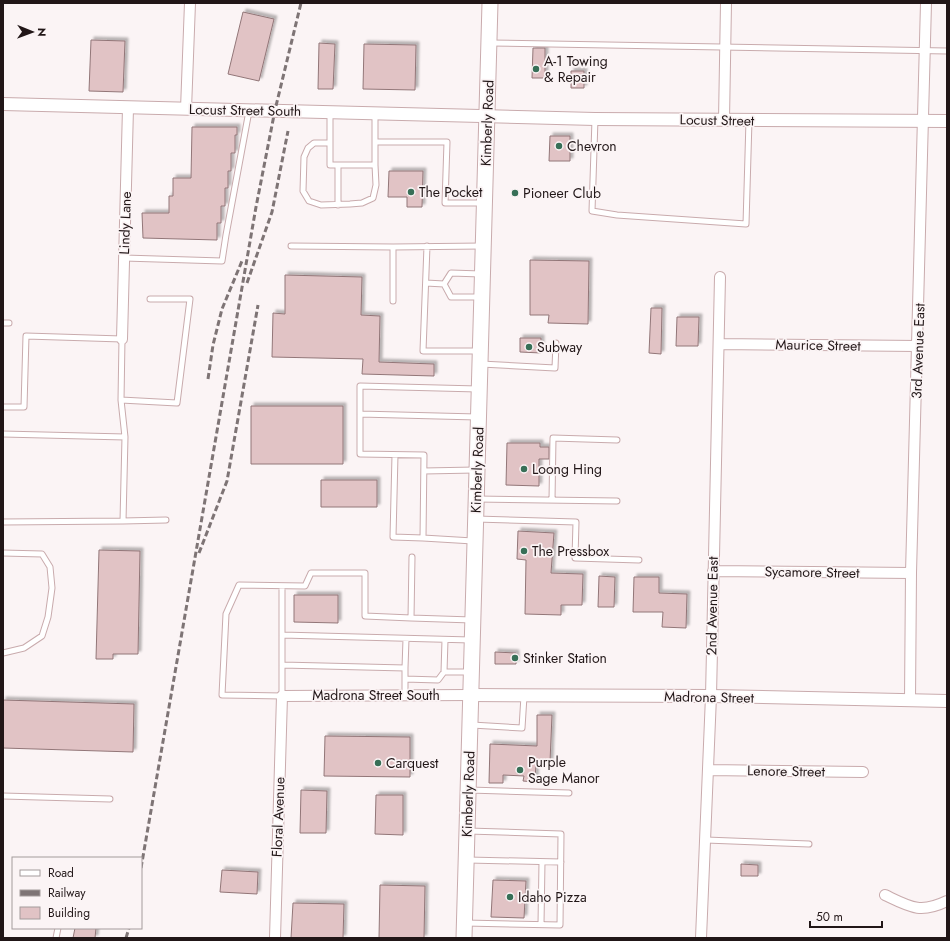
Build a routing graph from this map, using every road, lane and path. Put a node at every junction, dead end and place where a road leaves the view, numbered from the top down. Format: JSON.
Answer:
{"nodes":[{"id":1,"x":190,"y":3,"type":"edge"},
{"id":2,"x":490,"y":3,"type":"edge"},
{"id":3,"x":726,"y":3,"type":"edge"},
{"id":4,"x":926,"y":3,"type":"edge"},
{"id":5,"x":489,"y":43,"type":"junction"},
{"id":6,"x":726,"y":47,"type":"junction"},
{"id":7,"x":925,"y":51,"type":"junction"},
{"id":8,"x":947,"y":51,"type":"edge"},
{"id":9,"x":3,"y":104,"type":"edge"},
{"id":10,"x":128,"y":108,"type":"junction"},
{"id":11,"x":186,"y":109,"type":"junction"},
{"id":12,"x":249,"y":110,"type":"junction"},
{"id":13,"x":330,"y":112,"type":"junction"},
{"id":14,"x":375,"y":113,"type":"junction"},
{"id":15,"x":487,"y":115,"type":"junction"},
{"id":16,"x":596,"y":119,"type":"junction"},
{"id":17,"x":724,"y":120,"type":"junction"},
{"id":18,"x":749,"y":120,"type":"junction"},
{"id":19,"x":924,"y":121,"type":"junction"},
{"id":20,"x":947,"y":121,"type":"edge"},
{"id":21,"x":375,"y":142,"type":"junction"},
{"id":22,"x":330,"y":143,"type":"junction"},
{"id":23,"x":338,"y":165,"type":"junction"},
{"id":24,"x":375,"y":165,"type":"junction"},
{"id":25,"x":484,"y":203,"type":"junction"},
{"id":26,"x":338,"y":205,"type":"junction"},
{"id":27,"x":291,"y":246,"type":"dead end"},
{"id":28,"x":427,"y":246,"type":"junction"},
{"id":29,"x":483,"y":246,"type":"junction"},
{"id":30,"x":393,"y":247,"type":"junction"},
{"id":31,"x":124,"y":258,"type":"junction"},
{"id":32,"x":482,"y":274,"type":"junction"},
{"id":33,"x":720,"y":277,"type":"dead end"},
{"id":34,"x":426,"y":283,"type":"junction"},
{"id":35,"x":444,"y":284,"type":"junction"},
{"id":36,"x":482,"y":298,"type":"junction"},
{"id":37,"x":150,"y":299,"type":"dead end"},
{"id":38,"x":393,"y":301,"type":"dead end"},
{"id":39,"x":122,"y":339,"type":"junction"},
{"id":40,"x":556,"y":343,"type":"dead end"},
{"id":41,"x":719,"y":344,"type":"junction"},
{"id":42,"x":918,"y":346,"type":"junction"},
{"id":43,"x":480,"y":358,"type":"junction"},
{"id":44,"x":479,"y":389,"type":"junction"},
{"id":45,"x":121,"y":400,"type":"junction"},
{"id":46,"x":3,"y":407,"type":"edge"},
{"id":47,"x":360,"y":414,"type":"junction"},
{"id":48,"x":478,"y":418,"type":"junction"},
{"id":49,"x":3,"y":434,"type":"edge"},
{"id":50,"x":125,"y":437,"type":"junction"},
{"id":51,"x":618,"y":440,"type":"dead end"},
{"id":52,"x":396,"y":455,"type":"junction"},
{"id":53,"x":477,"y":470,"type":"junction"},
{"id":54,"x":424,"y":471,"type":"junction"},
{"id":55,"x":476,"y":499,"type":"junction"},
{"id":56,"x":552,"y":500,"type":"junction"},
{"id":57,"x":617,"y":501,"type":"dead end"},
{"id":58,"x":475,"y":519,"type":"junction"},
{"id":59,"x":166,"y":520,"type":"dead end"},
{"id":60,"x":123,"y":521,"type":"junction"},
{"id":61,"x":3,"y":522,"type":"edge"},
{"id":62,"x":423,"y":538,"type":"junction"},
{"id":63,"x":475,"y":541,"type":"junction"},
{"id":64,"x":3,"y":553,"type":"edge"},
{"id":65,"x":412,"y":557,"type":"dead end"},
{"id":66,"x":639,"y":560,"type":"dead end"},
{"id":67,"x":713,"y":571,"type":"junction"},
{"id":68,"x":911,"y":573,"type":"junction"},
{"id":69,"x":282,"y":586,"type":"junction"},
{"id":70,"x":410,"y":618,"type":"junction"},
{"id":71,"x":473,"y":620,"type":"junction"},
{"id":72,"x":282,"y":635,"type":"junction"},
{"id":73,"x":406,"y":639,"type":"junction"},
{"id":74,"x":445,"y":640,"type":"junction"},
{"id":75,"x":472,"y":640,"type":"junction"},
{"id":76,"x":3,"y":653,"type":"edge"},
{"id":77,"x":282,"y":665,"type":"junction"},
{"id":78,"x":406,"y":668,"type":"junction"},
{"id":79,"x":444,"y":672,"type":"junction"},
{"id":80,"x":471,"y":672,"type":"junction"},
{"id":81,"x":405,"y":679,"type":"junction"},
{"id":82,"x":405,"y":695,"type":"junction"},
{"id":83,"x":470,"y":695,"type":"junction"},
{"id":84,"x":524,"y":695,"type":"junction"},
{"id":85,"x":282,"y":696,"type":"junction"},
{"id":86,"x":711,"y":696,"type":"junction"},
{"id":87,"x":910,"y":700,"type":"junction"},
{"id":88,"x":947,"y":701,"type":"edge"},
{"id":89,"x":470,"y":725,"type":"junction"},
{"id":90,"x":708,"y":770,"type":"junction"},
{"id":91,"x":863,"y":772,"type":"dead end"},
{"id":92,"x":468,"y":790,"type":"junction"},
{"id":93,"x":569,"y":793,"type":"dead end"},
{"id":94,"x":3,"y":796,"type":"edge"},
{"id":95,"x":110,"y":799,"type":"dead end"},
{"id":96,"x":467,"y":831,"type":"junction"},
{"id":97,"x":706,"y":840,"type":"junction"},
{"id":98,"x":809,"y":844,"type":"dead end"},
{"id":99,"x":466,"y":860,"type":"junction"},
{"id":100,"x":542,"y":862,"type":"junction"},
{"id":101,"x":560,"y":862,"type":"junction"},
{"id":102,"x":885,"y":895,"type":"dead end"},
{"id":103,"x":947,"y":901,"type":"edge"},
{"id":104,"x":541,"y":924,"type":"junction"},
{"id":105,"x":464,"y":931,"type":"edge"},
{"id":106,"x":701,"y":936,"type":"edge"},
{"id":107,"x":275,"y":938,"type":"edge"}],
"edges":[{"from":1,"to":11,"type":"street"},
{"from":2,"to":5,"type":"main road","name":"Kimberly Road"},
{"from":3,"to":6,"type":"street"},
{"from":4,"to":7,"type":"street","name":"3rd Avenue East"},
{"from":5,"to":6,"type":"lane"},
{"from":5,"to":15,"type":"main road","name":"Kimberly Road"},
{"from":6,"to":7,"type":"lane"},
{"from":6,"to":17,"type":"street"},
{"from":7,"to":8,"type":"lane"},
{"from":7,"to":19,"type":"street","name":"3rd Avenue East"},
{"from":9,"to":10,"type":"street","name":"Locust Street South"},
{"from":10,"to":11,"type":"street","name":"Locust Street South"},
{"from":10,"to":31,"type":"street","name":"Lindy Lane"},
{"from":11,"to":12,"type":"street","name":"Locust Street South"},
{"from":12,"to":13,"type":"street","name":"Locust Street South"},
{"from":12,"to":31,"type":"lane"},
{"from":13,"to":14,"type":"street","name":"Locust Street South"},
{"from":13,"to":22,"type":"lane"},
{"from":14,"to":15,"type":"street","name":"Locust Street South"},
{"from":14,"to":21,"type":"lane"},
{"from":15,"to":16,"type":"street","name":"Locust Street"},
{"from":15,"to":25,"type":"main road","name":"Kimberly Road"},
{"from":16,"to":17,"type":"street","name":"Locust Street"},
{"from":16,"to":18,"type":"lane"},
{"from":17,"to":18,"type":"street","name":"Locust Street"},
{"from":18,"to":19,"type":"street","name":"Locust Street"},
{"from":19,"to":20,"type":"street","name":"Locust Street"},
{"from":19,"to":42,"type":"street","name":"3rd Avenue East"},
{"from":21,"to":24,"type":"lane"},
{"from":21,"to":25,"type":"lane"},
{"from":22,"to":23,"type":"lane"},
{"from":22,"to":26,"type":"lane"},
{"from":23,"to":24,"type":"lane"},
{"from":23,"to":26,"type":"lane"},
{"from":24,"to":26,"type":"lane"},
{"from":25,"to":29,"type":"main road","name":"Kimberly Road"},
{"from":27,"to":30,"type":"lane"},
{"from":28,"to":29,"type":"lane"},
{"from":28,"to":30,"type":"lane"},
{"from":28,"to":34,"type":"lane"},
{"from":29,"to":32,"type":"main road","name":"Kimberly Road"},
{"from":30,"to":38,"type":"lane"},
{"from":31,"to":39,"type":"street","name":"Lindy Lane"},
{"from":32,"to":35,"type":"lane"},
{"from":32,"to":36,"type":"main road","name":"Kimberly Road"},
{"from":33,"to":41,"type":"street","name":"2nd Avenue East"},
{"from":34,"to":35,"type":"lane"},
{"from":34,"to":43,"type":"lane"},
{"from":35,"to":36,"type":"lane"},
{"from":36,"to":43,"type":"main road","name":"Kimberly Road"},
{"from":37,"to":45,"type":"lane"},
{"from":39,"to":45,"type":"lane"},
{"from":39,"to":46,"type":"lane"},
{"from":40,"to":43,"type":"lane"},
{"from":41,"to":42,"type":"street","name":"Maurice Street"},
{"from":41,"to":67,"type":"street","name":"2nd Avenue East"},
{"from":42,"to":68,"type":"street","name":"3rd Avenue East"},
{"from":43,"to":44,"type":"main road","name":"Kimberly Road"},
{"from":44,"to":47,"type":"lane"},
{"from":44,"to":48,"type":"main road","name":"Kimberly Road"},
{"from":45,"to":50,"type":"lane"},
{"from":47,"to":48,"type":"lane"},
{"from":47,"to":52,"type":"lane"},
{"from":48,"to":53,"type":"main road","name":"Kimberly Road"},
{"from":49,"to":50,"type":"lane"},
{"from":50,"to":60,"type":"lane"},
{"from":51,"to":56,"type":"lane"},
{"from":52,"to":54,"type":"lane"},
{"from":52,"to":62,"type":"lane"},
{"from":53,"to":54,"type":"lane"},
{"from":53,"to":55,"type":"main road","name":"Kimberly Road"},
{"from":54,"to":62,"type":"lane"},
{"from":55,"to":56,"type":"lane"},
{"from":55,"to":58,"type":"main road","name":"Kimberly Road"},
{"from":56,"to":57,"type":"lane"},
{"from":58,"to":63,"type":"main road","name":"Kimberly Road"},
{"from":58,"to":66,"type":"lane"},
{"from":59,"to":60,"type":"lane"},
{"from":60,"to":61,"type":"lane"},
{"from":62,"to":63,"type":"lane"},
{"from":63,"to":71,"type":"main road","name":"Kimberly Road"},
{"from":64,"to":76,"type":"lane"},
{"from":65,"to":70,"type":"lane"},
{"from":67,"to":68,"type":"street","name":"Sycamore Street"},
{"from":67,"to":86,"type":"street","name":"2nd Avenue East"},
{"from":68,"to":87,"type":"street","name":"3rd Avenue East"},
{"from":69,"to":70,"type":"lane"},
{"from":69,"to":72,"type":"lane"},
{"from":69,"to":85,"type":"lane"},
{"from":70,"to":71,"type":"lane"},
{"from":71,"to":75,"type":"main road","name":"Kimberly Road"},
{"from":72,"to":73,"type":"lane"},
{"from":72,"to":77,"type":"lane"},
{"from":73,"to":74,"type":"lane"},
{"from":73,"to":78,"type":"lane"},
{"from":74,"to":75,"type":"lane"},
{"from":74,"to":79,"type":"lane"},
{"from":75,"to":80,"type":"main road","name":"Kimberly Road"},
{"from":77,"to":78,"type":"lane"},
{"from":77,"to":85,"type":"lane"},
{"from":78,"to":81,"type":"lane"},
{"from":79,"to":80,"type":"lane"},
{"from":79,"to":81,"type":"lane"},
{"from":80,"to":83,"type":"main road","name":"Kimberly Road"},
{"from":81,"to":82,"type":"lane"},
{"from":82,"to":83,"type":"street","name":"Madrona Street South"},
{"from":82,"to":85,"type":"street","name":"Madrona Street South"},
{"from":83,"to":84,"type":"street","name":"Madrona Street"},
{"from":83,"to":89,"type":"main road","name":"Kimberly Road"},
{"from":84,"to":86,"type":"street","name":"Madrona Street"},
{"from":84,"to":89,"type":"lane"},
{"from":85,"to":107,"type":"street","name":"Floral Avenue"},
{"from":86,"to":87,"type":"street","name":"Madrona Street"},
{"from":86,"to":90,"type":"street","name":"2nd Avenue East"},
{"from":87,"to":88,"type":"street","name":"Madrona Street"},
{"from":89,"to":92,"type":"main road","name":"Kimberly Road"},
{"from":90,"to":91,"type":"street","name":"Lenore Street"},
{"from":90,"to":97,"type":"street","name":"2nd Avenue East"},
{"from":92,"to":93,"type":"lane"},
{"from":92,"to":96,"type":"main road","name":"Kimberly Road"},
{"from":94,"to":95,"type":"lane"},
{"from":96,"to":99,"type":"main road","name":"Kimberly Road"},
{"from":96,"to":101,"type":"lane"},
{"from":97,"to":98,"type":"lane"},
{"from":97,"to":106,"type":"street","name":"2nd Avenue East"},
{"from":99,"to":100,"type":"lane"},
{"from":99,"to":105,"type":"main road","name":"Kimberly Road"},
{"from":100,"to":101,"type":"lane"},
{"from":100,"to":104,"type":"lane"},
{"from":101,"to":104,"type":"lane"},
{"from":102,"to":103,"type":"street"},
{"from":104,"to":105,"type":"lane"}]}
